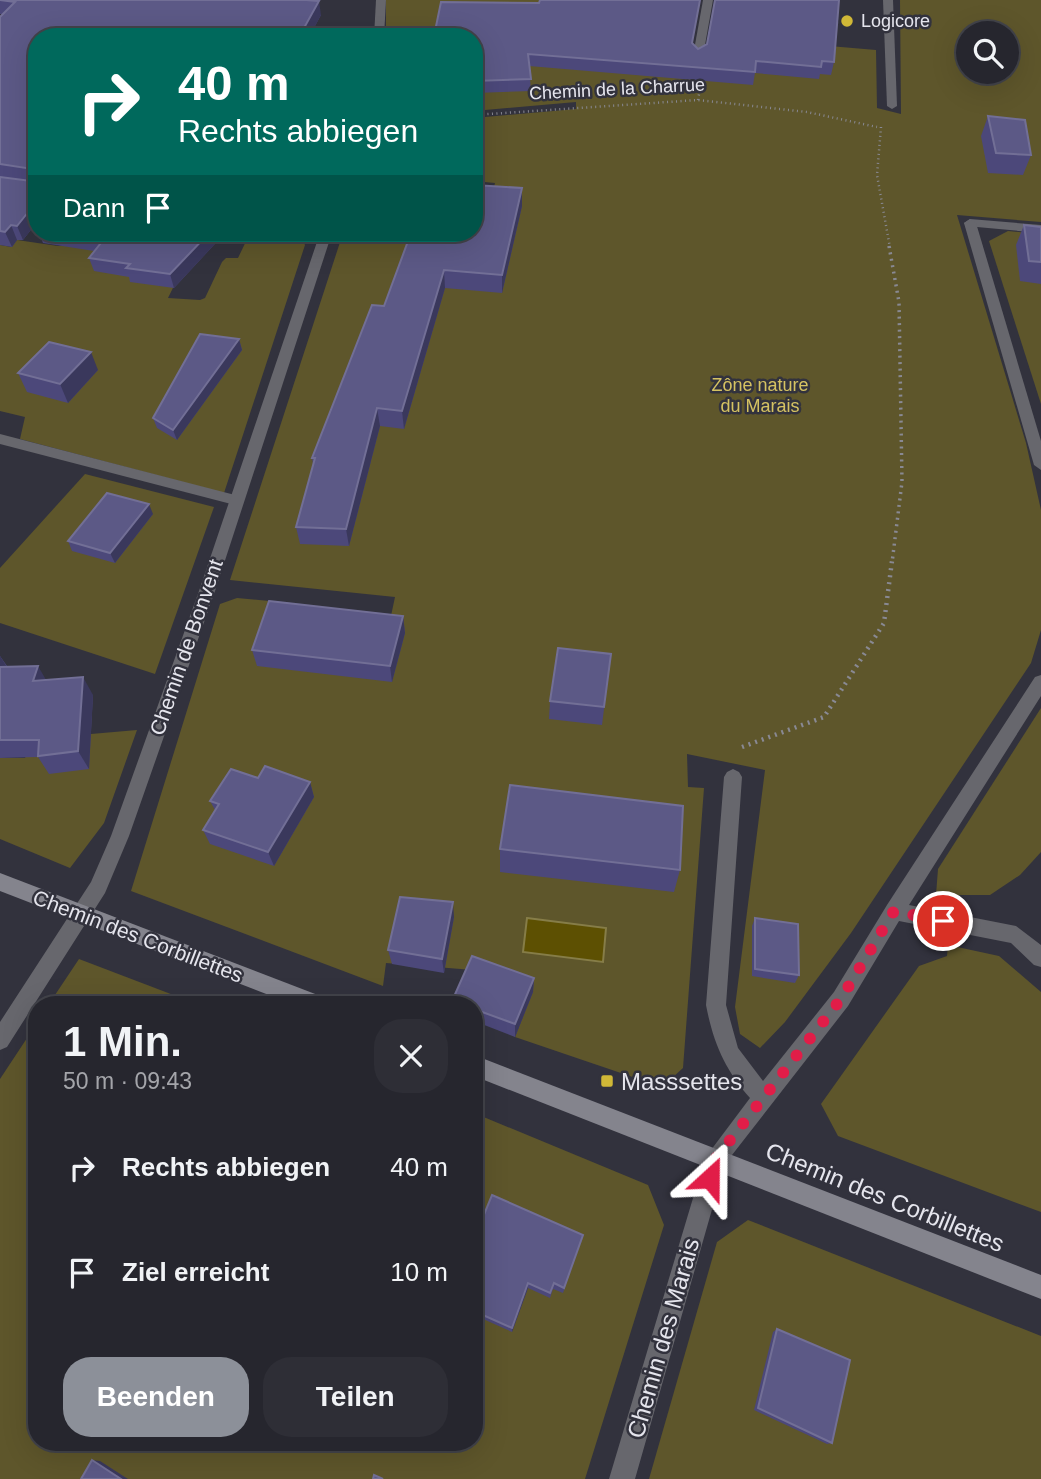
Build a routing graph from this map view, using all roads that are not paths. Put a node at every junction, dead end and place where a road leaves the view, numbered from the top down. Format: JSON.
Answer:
{"nodes":[{"id":1,"x":381,"y":0,"type":"edge"},
{"id":2,"x":708,"y":0,"type":"edge"},
{"id":3,"x":888,"y":0,"type":"edge"},
{"id":4,"x":379,"y":28,"type":"edge"},
{"id":5,"x":698,"y":56,"type":"edge"},
{"id":6,"x":892,"y":106,"type":"dead end"},
{"id":7,"x":1041,"y":229,"type":"edge"},
{"id":8,"x":323,"y":242,"type":"edge"},
{"id":9,"x":0,"y":439,"type":"edge"},
{"id":10,"x":1041,"y":465,"type":"edge"},
{"id":11,"x":235,"y":500,"type":"junction"},
{"id":12,"x":1041,"y":682,"type":"edge"},
{"id":13,"x":733,"y":777,"type":"road end"},
{"id":14,"x":0,"y":882,"type":"edge"},
{"id":15,"x":894,"y":911,"type":"junction"},
{"id":16,"x":81,"y":914,"type":"junction"},
{"id":17,"x":1041,"y":958,"type":"edge"},
{"id":18,"x":28,"y":996,"type":"edge"},
{"id":19,"x":28,"y":996,"type":"edge"},
{"id":20,"x":295,"y":996,"type":"edge"},
{"id":21,"x":0,"y":1040,"type":"edge"},
{"id":22,"x":483,"y":1068,"type":"edge"},
{"id":23,"x":763,"y":1096,"type":"junction"},
{"id":24,"x":716,"y":1158,"type":"junction"},
{"id":25,"x":1041,"y":1287,"type":"edge"},
{"id":26,"x":622,"y":1479,"type":"edge"}],
"edges":[{"from":1,"to":4,"type":"street"},
{"from":2,"to":5,"type":"street"},
{"from":3,"to":6,"type":"street"},
{"from":7,"to":10,"type":"street"},
{"from":8,"to":11,"type":"street","name":"Chemin de Bonvent"},
{"from":9,"to":11,"type":"street"},
{"from":11,"to":16,"type":"street","name":"Chemin de Bonvent"},
{"from":12,"to":15,"type":"street"},
{"from":13,"to":23,"type":"street"},
{"from":14,"to":16,"type":"street","name":"Chemin des Corbillettes"},
{"from":15,"to":17,"type":"street"},
{"from":15,"to":23,"type":"street"},
{"from":16,"to":19,"type":"street","name":"Chemin de Bonvent"},
{"from":16,"to":20,"type":"street","name":"Chemin des Corbillettes"},
{"from":18,"to":21,"type":"street","name":"Chemin de Bonvent"},
{"from":22,"to":24,"type":"street","name":"Chemin des Corbillettes"},
{"from":23,"to":24,"type":"street"},
{"from":24,"to":25,"type":"street","name":"Chemin des Corbillettes"},
{"from":24,"to":26,"type":"street","name":"Chemin des Marais"}]}
